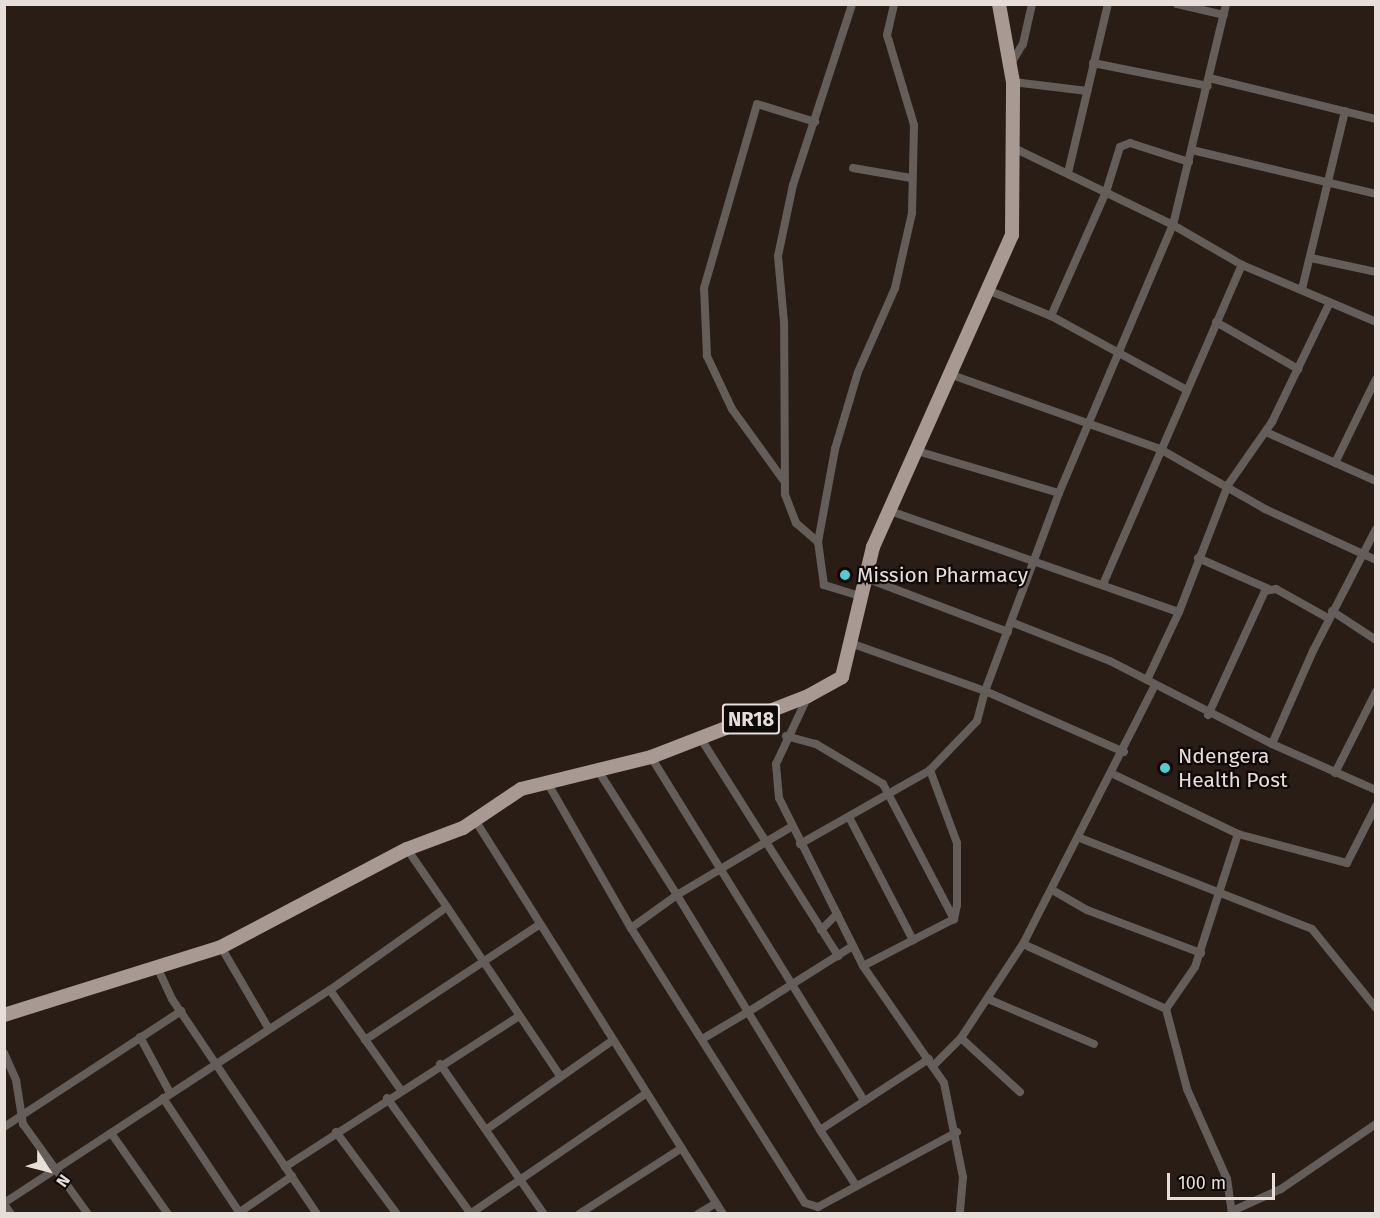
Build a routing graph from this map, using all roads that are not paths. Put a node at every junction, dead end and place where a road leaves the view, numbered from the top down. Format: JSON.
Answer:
{"nodes":[{"id":1,"x":852,"y":4,"type":"edge"},
{"id":2,"x":894,"y":4,"type":"edge"},
{"id":3,"x":999,"y":4,"type":"edge"},
{"id":4,"x":1032,"y":4,"type":"edge"},
{"id":5,"x":1108,"y":4,"type":"edge"},
{"id":6,"x":1177,"y":4,"type":"edge"},
{"id":7,"x":1226,"y":4,"type":"edge"},
{"id":8,"x":1224,"y":15,"type":"junction"},
{"id":9,"x":1012,"y":62,"type":"junction"},
{"id":10,"x":1094,"y":63,"type":"junction"},
{"id":11,"x":1013,"y":82,"type":"junction"},
{"id":12,"x":1209,"y":82,"type":"junction"},
{"id":13,"x":1087,"y":91,"type":"junction"},
{"id":14,"x":1345,"y":111,"type":"junction"},
{"id":15,"x":1376,"y":119,"type":"edge"},
{"id":16,"x":815,"y":122,"type":"junction"},
{"id":17,"x":1014,"y":148,"type":"junction"},
{"id":18,"x":1192,"y":150,"type":"junction"},
{"id":19,"x":1189,"y":162,"type":"junction"},
{"id":20,"x":853,"y":168,"type":"dead end"},
{"id":21,"x":1068,"y":173,"type":"junction"},
{"id":22,"x":911,"y":178,"type":"junction"},
{"id":23,"x":1326,"y":183,"type":"junction"},
{"id":24,"x":1106,"y":192,"type":"junction"},
{"id":25,"x":1376,"y":194,"type":"edge"},
{"id":26,"x":1173,"y":225,"type":"junction"},
{"id":27,"x":1311,"y":258,"type":"junction"},
{"id":28,"x":1242,"y":265,"type":"junction"},
{"id":29,"x":1376,"y":273,"type":"edge"},
{"id":30,"x":1302,"y":290,"type":"junction"},
{"id":31,"x":990,"y":291,"type":"junction"},
{"id":32,"x":1330,"y":302,"type":"junction"},
{"id":33,"x":1051,"y":316,"type":"junction"},
{"id":34,"x":1216,"y":322,"type":"junction"},
{"id":35,"x":1376,"y":322,"type":"edge"},
{"id":36,"x":1119,"y":351,"type":"junction"},
{"id":37,"x":1298,"y":369,"type":"junction"},
{"id":38,"x":952,"y":375,"type":"junction"},
{"id":39,"x":1376,"y":379,"type":"edge"},
{"id":40,"x":1185,"y":389,"type":"junction"},
{"id":41,"x":1090,"y":422,"type":"junction"},
{"id":42,"x":1266,"y":432,"type":"junction"},
{"id":43,"x":1160,"y":449,"type":"junction"},
{"id":44,"x":917,"y":451,"type":"junction"},
{"id":45,"x":1335,"y":463,"type":"junction"},
{"id":46,"x":784,"y":481,"type":"junction"},
{"id":47,"x":1376,"y":481,"type":"edge"},
{"id":48,"x":1228,"y":484,"type":"junction"},
{"id":49,"x":1059,"y":493,"type":"junction"},
{"id":50,"x":890,"y":510,"type":"junction"},
{"id":51,"x":1376,"y":529,"type":"edge"},
{"id":52,"x":818,"y":542,"type":"junction"},
{"id":53,"x":1362,"y":554,"type":"junction"},
{"id":54,"x":1198,"y":558,"type":"junction"},
{"id":55,"x":1376,"y":560,"type":"edge"},
{"id":56,"x":1033,"y":561,"type":"junction"},
{"id":57,"x":863,"y":577,"type":"junction"},
{"id":58,"x":1104,"y":582,"type":"junction"},
{"id":59,"x":1269,"y":589,"type":"junction"},
{"id":60,"x":860,"y":596,"type":"junction"},
{"id":61,"x":1179,"y":612,"type":"junction"},
{"id":62,"x":1330,"y":615,"type":"junction"},
{"id":63,"x":1011,"y":622,"type":"junction"},
{"id":64,"x":1008,"y":632,"type":"junction"},
{"id":65,"x":1376,"y":640,"type":"edge"},
{"id":66,"x":853,"y":644,"type":"junction"},
{"id":67,"x":1151,"y":682,"type":"junction"},
{"id":68,"x":985,"y":691,"type":"junction"},
{"id":69,"x":1376,"y":692,"type":"edge"},
{"id":70,"x":808,"y":696,"type":"junction"},
{"id":71,"x":1208,"y":715,"type":"junction"},
{"id":72,"x":786,"y":736,"type":"junction"},
{"id":73,"x":701,"y":739,"type":"junction"},
{"id":74,"x":1272,"y":744,"type":"junction"},
{"id":75,"x":1124,"y":752,"type":"junction"},
{"id":76,"x":651,"y":757,"type":"junction"},
{"id":77,"x":930,"y":770,"type":"junction"},
{"id":78,"x":599,"y":772,"type":"junction"},
{"id":79,"x":1335,"y":773,"type":"junction"},
{"id":80,"x":1113,"y":774,"type":"junction"},
{"id":81,"x":547,"y":782,"type":"junction"},
{"id":82,"x":1376,"y":790,"type":"edge"},
{"id":83,"x":889,"y":794,"type":"junction"},
{"id":84,"x":1376,"y":806,"type":"edge"},
{"id":85,"x":849,"y":817,"type":"junction"},
{"id":86,"x":475,"y":820,"type":"junction"},
{"id":87,"x":791,"y":827,"type":"junction"},
{"id":88,"x":1238,"y":834,"type":"junction"},
{"id":89,"x":1080,"y":838,"type":"junction"},
{"id":90,"x":763,"y":842,"type":"junction"},
{"id":91,"x":800,"y":844,"type":"junction"},
{"id":92,"x":407,"y":849,"type":"junction"},
{"id":93,"x":719,"y":867,"type":"junction"},
{"id":94,"x":1217,"y":890,"type":"junction"},
{"id":95,"x":1053,"y":891,"type":"junction"},
{"id":96,"x":677,"y":895,"type":"junction"},
{"id":97,"x":447,"y":907,"type":"junction"},
{"id":98,"x":837,"y":914,"type":"junction"},
{"id":99,"x":954,"y":919,"type":"junction"},
{"id":100,"x":540,"y":924,"type":"junction"},
{"id":101,"x":631,"y":927,"type":"junction"},
{"id":102,"x":821,"y":930,"type":"junction"},
{"id":103,"x":913,"y":940,"type":"junction"},
{"id":104,"x":1023,"y":944,"type":"junction"},
{"id":105,"x":853,"y":946,"type":"junction"},
{"id":106,"x":221,"y":947,"type":"junction"},
{"id":107,"x":1200,"y":953,"type":"junction"},
{"id":108,"x":838,"y":956,"type":"junction"},
{"id":109,"x":483,"y":962,"type":"junction"},
{"id":110,"x":863,"y":966,"type":"junction"},
{"id":111,"x":158,"y":969,"type":"junction"},
{"id":112,"x":790,"y":985,"type":"junction"},
{"id":113,"x":330,"y":990,"type":"junction"},
{"id":114,"x":988,"y":999,"type":"junction"},
{"id":115,"x":1376,"y":1008,"type":"edge"},
{"id":116,"x":1166,"y":1009,"type":"junction"},
{"id":117,"x":181,"y":1011,"type":"junction"},
{"id":118,"x":748,"y":1012,"type":"junction"},
{"id":119,"x":4,"y":1015,"type":"edge"},
{"id":120,"x":519,"y":1016,"type":"junction"},
{"id":121,"x":269,"y":1029,"type":"junction"},
{"id":122,"x":140,"y":1037,"type":"junction"},
{"id":123,"x":704,"y":1038,"type":"junction"},
{"id":124,"x":961,"y":1038,"type":"junction"},
{"id":125,"x":365,"y":1040,"type":"junction"},
{"id":126,"x":613,"y":1040,"type":"junction"},
{"id":127,"x":1094,"y":1044,"type":"dead end"},
{"id":128,"x":4,"y":1053,"type":"edge"},
{"id":129,"x":217,"y":1062,"type":"junction"},
{"id":130,"x":932,"y":1062,"type":"junction"},
{"id":131,"x":440,"y":1064,"type":"junction"},
{"id":132,"x":560,"y":1076,"type":"junction"},
{"id":133,"x":400,"y":1089,"type":"junction"},
{"id":134,"x":1020,"y":1092,"type":"dead end"},
{"id":135,"x":647,"y":1093,"type":"junction"},
{"id":136,"x":166,"y":1096,"type":"junction"},
{"id":137,"x":387,"y":1098,"type":"junction"},
{"id":138,"x":864,"y":1101,"type":"junction"},
{"id":139,"x":21,"y":1116,"type":"junction"},
{"id":140,"x":1376,"y":1124,"type":"edge"},
{"id":141,"x":4,"y":1127,"type":"edge"},
{"id":142,"x":487,"y":1129,"type":"junction"},
{"id":143,"x":820,"y":1130,"type":"junction"},
{"id":144,"x":336,"y":1132,"type":"junction"},
{"id":145,"x":957,"y":1132,"type":"junction"},
{"id":146,"x":111,"y":1133,"type":"junction"},
{"id":147,"x":682,"y":1148,"type":"junction"},
{"id":148,"x":285,"y":1167,"type":"junction"},
{"id":149,"x":58,"y":1168,"type":"junction"},
{"id":150,"x":292,"y":1176,"type":"junction"},
{"id":151,"x":520,"y":1178,"type":"junction"},
{"id":152,"x":855,"y":1184,"type":"junction"},
{"id":153,"x":4,"y":1203,"type":"edge"},
{"id":154,"x":716,"y":1203,"type":"junction"},
{"id":155,"x":1232,"y":1212,"type":"edge"},
{"id":156,"x":238,"y":1213,"type":"edge"},
{"id":157,"x":471,"y":1213,"type":"edge"},
{"id":158,"x":11,"y":1214,"type":"edge"},
{"id":159,"x":88,"y":1214,"type":"edge"},
{"id":160,"x":168,"y":1214,"type":"edge"},
{"id":161,"x":317,"y":1214,"type":"edge"},
{"id":162,"x":397,"y":1214,"type":"edge"},
{"id":163,"x":544,"y":1214,"type":"edge"},
{"id":164,"x":579,"y":1214,"type":"edge"},
{"id":165,"x":698,"y":1214,"type":"edge"},
{"id":166,"x":723,"y":1214,"type":"edge"},
{"id":167,"x":960,"y":1214,"type":"edge"}],
"edges":[{"from":1,"to":16,"type":"street"},
{"from":2,"to":22,"type":"street"},
{"from":3,"to":9,"type":"main road","number":"NR18"},
{"from":4,"to":9,"type":"street"},
{"from":5,"to":10,"type":"street"},
{"from":6,"to":8,"type":"street"},
{"from":7,"to":8,"type":"street"},
{"from":8,"to":12,"type":"street"},
{"from":9,"to":11,"type":"main road","number":"NR18"},
{"from":10,"to":12,"type":"street"},
{"from":10,"to":13,"type":"street"},
{"from":11,"to":13,"type":"street"},
{"from":11,"to":17,"type":"main road","number":"NR18"},
{"from":12,"to":14,"type":"street"},
{"from":12,"to":18,"type":"street"},
{"from":13,"to":21,"type":"street"},
{"from":14,"to":15,"type":"street"},
{"from":14,"to":23,"type":"street"},
{"from":16,"to":46,"type":"street"},
{"from":16,"to":46,"type":"street"},
{"from":17,"to":21,"type":"street"},
{"from":17,"to":31,"type":"main road","number":"NR18"},
{"from":18,"to":19,"type":"street"},
{"from":18,"to":23,"type":"street"},
{"from":19,"to":24,"type":"street"},
{"from":19,"to":26,"type":"street"},
{"from":20,"to":22,"type":"street"},
{"from":21,"to":24,"type":"street"},
{"from":22,"to":52,"type":"street"},
{"from":23,"to":25,"type":"street"},
{"from":23,"to":27,"type":"street"},
{"from":24,"to":26,"type":"street"},
{"from":24,"to":33,"type":"street"},
{"from":26,"to":28,"type":"street"},
{"from":26,"to":36,"type":"street"},
{"from":27,"to":29,"type":"street"},
{"from":27,"to":30,"type":"street"},
{"from":28,"to":30,"type":"street"},
{"from":28,"to":34,"type":"street"},
{"from":30,"to":32,"type":"street"},
{"from":31,"to":33,"type":"street"},
{"from":31,"to":38,"type":"main road","number":"NR18"},
{"from":32,"to":35,"type":"street"},
{"from":32,"to":37,"type":"street"},
{"from":33,"to":36,"type":"street"},
{"from":34,"to":37,"type":"street"},
{"from":34,"to":40,"type":"street"},
{"from":36,"to":40,"type":"street"},
{"from":36,"to":41,"type":"street"},
{"from":37,"to":42,"type":"street"},
{"from":38,"to":41,"type":"street"},
{"from":38,"to":44,"type":"main road","number":"NR18"},
{"from":39,"to":45,"type":"street"},
{"from":40,"to":43,"type":"street"},
{"from":41,"to":43,"type":"street"},
{"from":41,"to":49,"type":"street"},
{"from":42,"to":45,"type":"street"},
{"from":42,"to":48,"type":"street"},
{"from":43,"to":48,"type":"street"},
{"from":43,"to":58,"type":"street"},
{"from":44,"to":49,"type":"street"},
{"from":44,"to":50,"type":"main road","number":"NR18"},
{"from":45,"to":47,"type":"street"},
{"from":46,"to":52,"type":"street"},
{"from":48,"to":53,"type":"street"},
{"from":48,"to":54,"type":"street"},
{"from":49,"to":56,"type":"street"},
{"from":50,"to":56,"type":"street"},
{"from":50,"to":57,"type":"main road","number":"NR18"},
{"from":51,"to":53,"type":"street"},
{"from":52,"to":60,"type":"street"},
{"from":53,"to":55,"type":"street"},
{"from":53,"to":62,"type":"street"},
{"from":54,"to":59,"type":"street"},
{"from":54,"to":61,"type":"street"},
{"from":56,"to":58,"type":"street"},
{"from":56,"to":63,"type":"street"},
{"from":57,"to":60,"type":"main road","number":"NR18"},
{"from":57,"to":64,"type":"street"},
{"from":58,"to":61,"type":"street"},
{"from":59,"to":62,"type":"street"},
{"from":59,"to":71,"type":"street"},
{"from":60,"to":66,"type":"main road","number":"NR18"},
{"from":61,"to":67,"type":"street"},
{"from":62,"to":65,"type":"street"},
{"from":62,"to":74,"type":"street"},
{"from":63,"to":64,"type":"street"},
{"from":63,"to":67,"type":"street"},
{"from":64,"to":68,"type":"street"},
{"from":66,"to":68,"type":"street"},
{"from":66,"to":70,"type":"main road","number":"NR18"},
{"from":67,"to":71,"type":"street"},
{"from":67,"to":75,"type":"street"},
{"from":68,"to":75,"type":"street"},
{"from":68,"to":77,"type":"street"},
{"from":69,"to":79,"type":"street"},
{"from":70,"to":72,"type":"street"},
{"from":70,"to":73,"type":"main road","number":"NR18"},
{"from":71,"to":74,"type":"street"},
{"from":72,"to":83,"type":"street"},
{"from":72,"to":87,"type":"street"},
{"from":73,"to":76,"type":"main road","number":"NR18"},
{"from":73,"to":90,"type":"street"},
{"from":74,"to":79,"type":"street"},
{"from":75,"to":80,"type":"street"},
{"from":76,"to":78,"type":"main road","number":"NR18"},
{"from":76,"to":93,"type":"street"},
{"from":77,"to":83,"type":"street"},
{"from":77,"to":99,"type":"street"},
{"from":78,"to":81,"type":"main road","number":"NR18"},
{"from":78,"to":96,"type":"street"},
{"from":79,"to":82,"type":"street"},
{"from":80,"to":88,"type":"street"},
{"from":80,"to":89,"type":"street"},
{"from":81,"to":86,"type":"main road","number":"NR18"},
{"from":81,"to":101,"type":"street"},
{"from":83,"to":85,"type":"street"},
{"from":83,"to":99,"type":"street"},
{"from":84,"to":88,"type":"street"},
{"from":85,"to":91,"type":"street"},
{"from":85,"to":103,"type":"street"},
{"from":86,"to":92,"type":"main road","number":"NR18"},
{"from":86,"to":100,"type":"street"},
{"from":87,"to":90,"type":"street"},
{"from":87,"to":91,"type":"street"},
{"from":88,"to":94,"type":"street"},
{"from":89,"to":94,"type":"street"},
{"from":89,"to":95,"type":"street"},
{"from":90,"to":93,"type":"street"},
{"from":90,"to":102,"type":"street"},
{"from":91,"to":98,"type":"street"},
{"from":92,"to":97,"type":"street"},
{"from":92,"to":106,"type":"main road","number":"NR18"},
{"from":93,"to":96,"type":"street"},
{"from":93,"to":112,"type":"street"},
{"from":94,"to":107,"type":"street"},
{"from":94,"to":115,"type":"street"},
{"from":95,"to":104,"type":"street"},
{"from":95,"to":107,"type":"street"},
{"from":96,"to":101,"type":"street"},
{"from":96,"to":118,"type":"street"},
{"from":97,"to":109,"type":"street"},
{"from":97,"to":113,"type":"street"},
{"from":98,"to":102,"type":"street"},
{"from":98,"to":105,"type":"street"},
{"from":99,"to":103,"type":"street"},
{"from":100,"to":109,"type":"street"},
{"from":100,"to":126,"type":"street"},
{"from":101,"to":123,"type":"street"},
{"from":102,"to":108,"type":"street"},
{"from":103,"to":110,"type":"street"},
{"from":104,"to":114,"type":"street"},
{"from":104,"to":116,"type":"street"},
{"from":105,"to":108,"type":"street"},
{"from":105,"to":110,"type":"street"},
{"from":106,"to":111,"type":"main road","number":"NR18"},
{"from":106,"to":121,"type":"street"},
{"from":107,"to":116,"type":"street"},
{"from":108,"to":112,"type":"street"},
{"from":109,"to":120,"type":"street"},
{"from":109,"to":125,"type":"street"},
{"from":110,"to":130,"type":"street"},
{"from":111,"to":117,"type":"street"},
{"from":111,"to":119,"type":"main road","number":"NR18"},
{"from":112,"to":118,"type":"street"},
{"from":112,"to":138,"type":"street"},
{"from":113,"to":121,"type":"street"},
{"from":113,"to":125,"type":"street"},
{"from":114,"to":124,"type":"street"},
{"from":114,"to":127,"type":"street"},
{"from":116,"to":155,"type":"street"},
{"from":117,"to":122,"type":"street"},
{"from":117,"to":129,"type":"street"},
{"from":118,"to":123,"type":"street"},
{"from":118,"to":143,"type":"street"},
{"from":120,"to":131,"type":"street"},
{"from":120,"to":132,"type":"street"},
{"from":121,"to":129,"type":"street"},
{"from":122,"to":136,"type":"street"},
{"from":122,"to":139,"type":"street"},
{"from":123,"to":152,"type":"street"},
{"from":124,"to":130,"type":"street"},
{"from":124,"to":134,"type":"street"},
{"from":125,"to":133,"type":"street"},
{"from":126,"to":132,"type":"street"},
{"from":126,"to":135,"type":"street"},
{"from":128,"to":139,"type":"street"},
{"from":129,"to":136,"type":"street"},
{"from":129,"to":148,"type":"street"},
{"from":130,"to":138,"type":"street"},
{"from":130,"to":145,"type":"street"},
{"from":131,"to":133,"type":"street"},
{"from":131,"to":142,"type":"street"},
{"from":132,"to":142,"type":"street"},
{"from":133,"to":137,"type":"street"},
{"from":135,"to":147,"type":"street"},
{"from":135,"to":151,"type":"street"},
{"from":136,"to":146,"type":"street"},
{"from":136,"to":156,"type":"street"},
{"from":137,"to":144,"type":"street"},
{"from":137,"to":157,"type":"street"},
{"from":138,"to":143,"type":"street"},
{"from":139,"to":141,"type":"street"},
{"from":139,"to":149,"type":"street"},
{"from":140,"to":155,"type":"street"},
{"from":142,"to":151,"type":"street"},
{"from":143,"to":152,"type":"street"},
{"from":144,"to":148,"type":"street"},
{"from":144,"to":162,"type":"street"},
{"from":145,"to":152,"type":"street"},
{"from":145,"to":167,"type":"street"},
{"from":146,"to":149,"type":"street"},
{"from":146,"to":160,"type":"street"},
{"from":147,"to":154,"type":"street"},
{"from":147,"to":164,"type":"street"},
{"from":148,"to":150,"type":"street"},
{"from":149,"to":153,"type":"street"},
{"from":149,"to":159,"type":"street"},
{"from":150,"to":156,"type":"street"},
{"from":150,"to":161,"type":"street"},
{"from":151,"to":157,"type":"street"},
{"from":151,"to":163,"type":"street"},
{"from":153,"to":158,"type":"street"},
{"from":154,"to":165,"type":"street"},
{"from":154,"to":166,"type":"street"}]}
